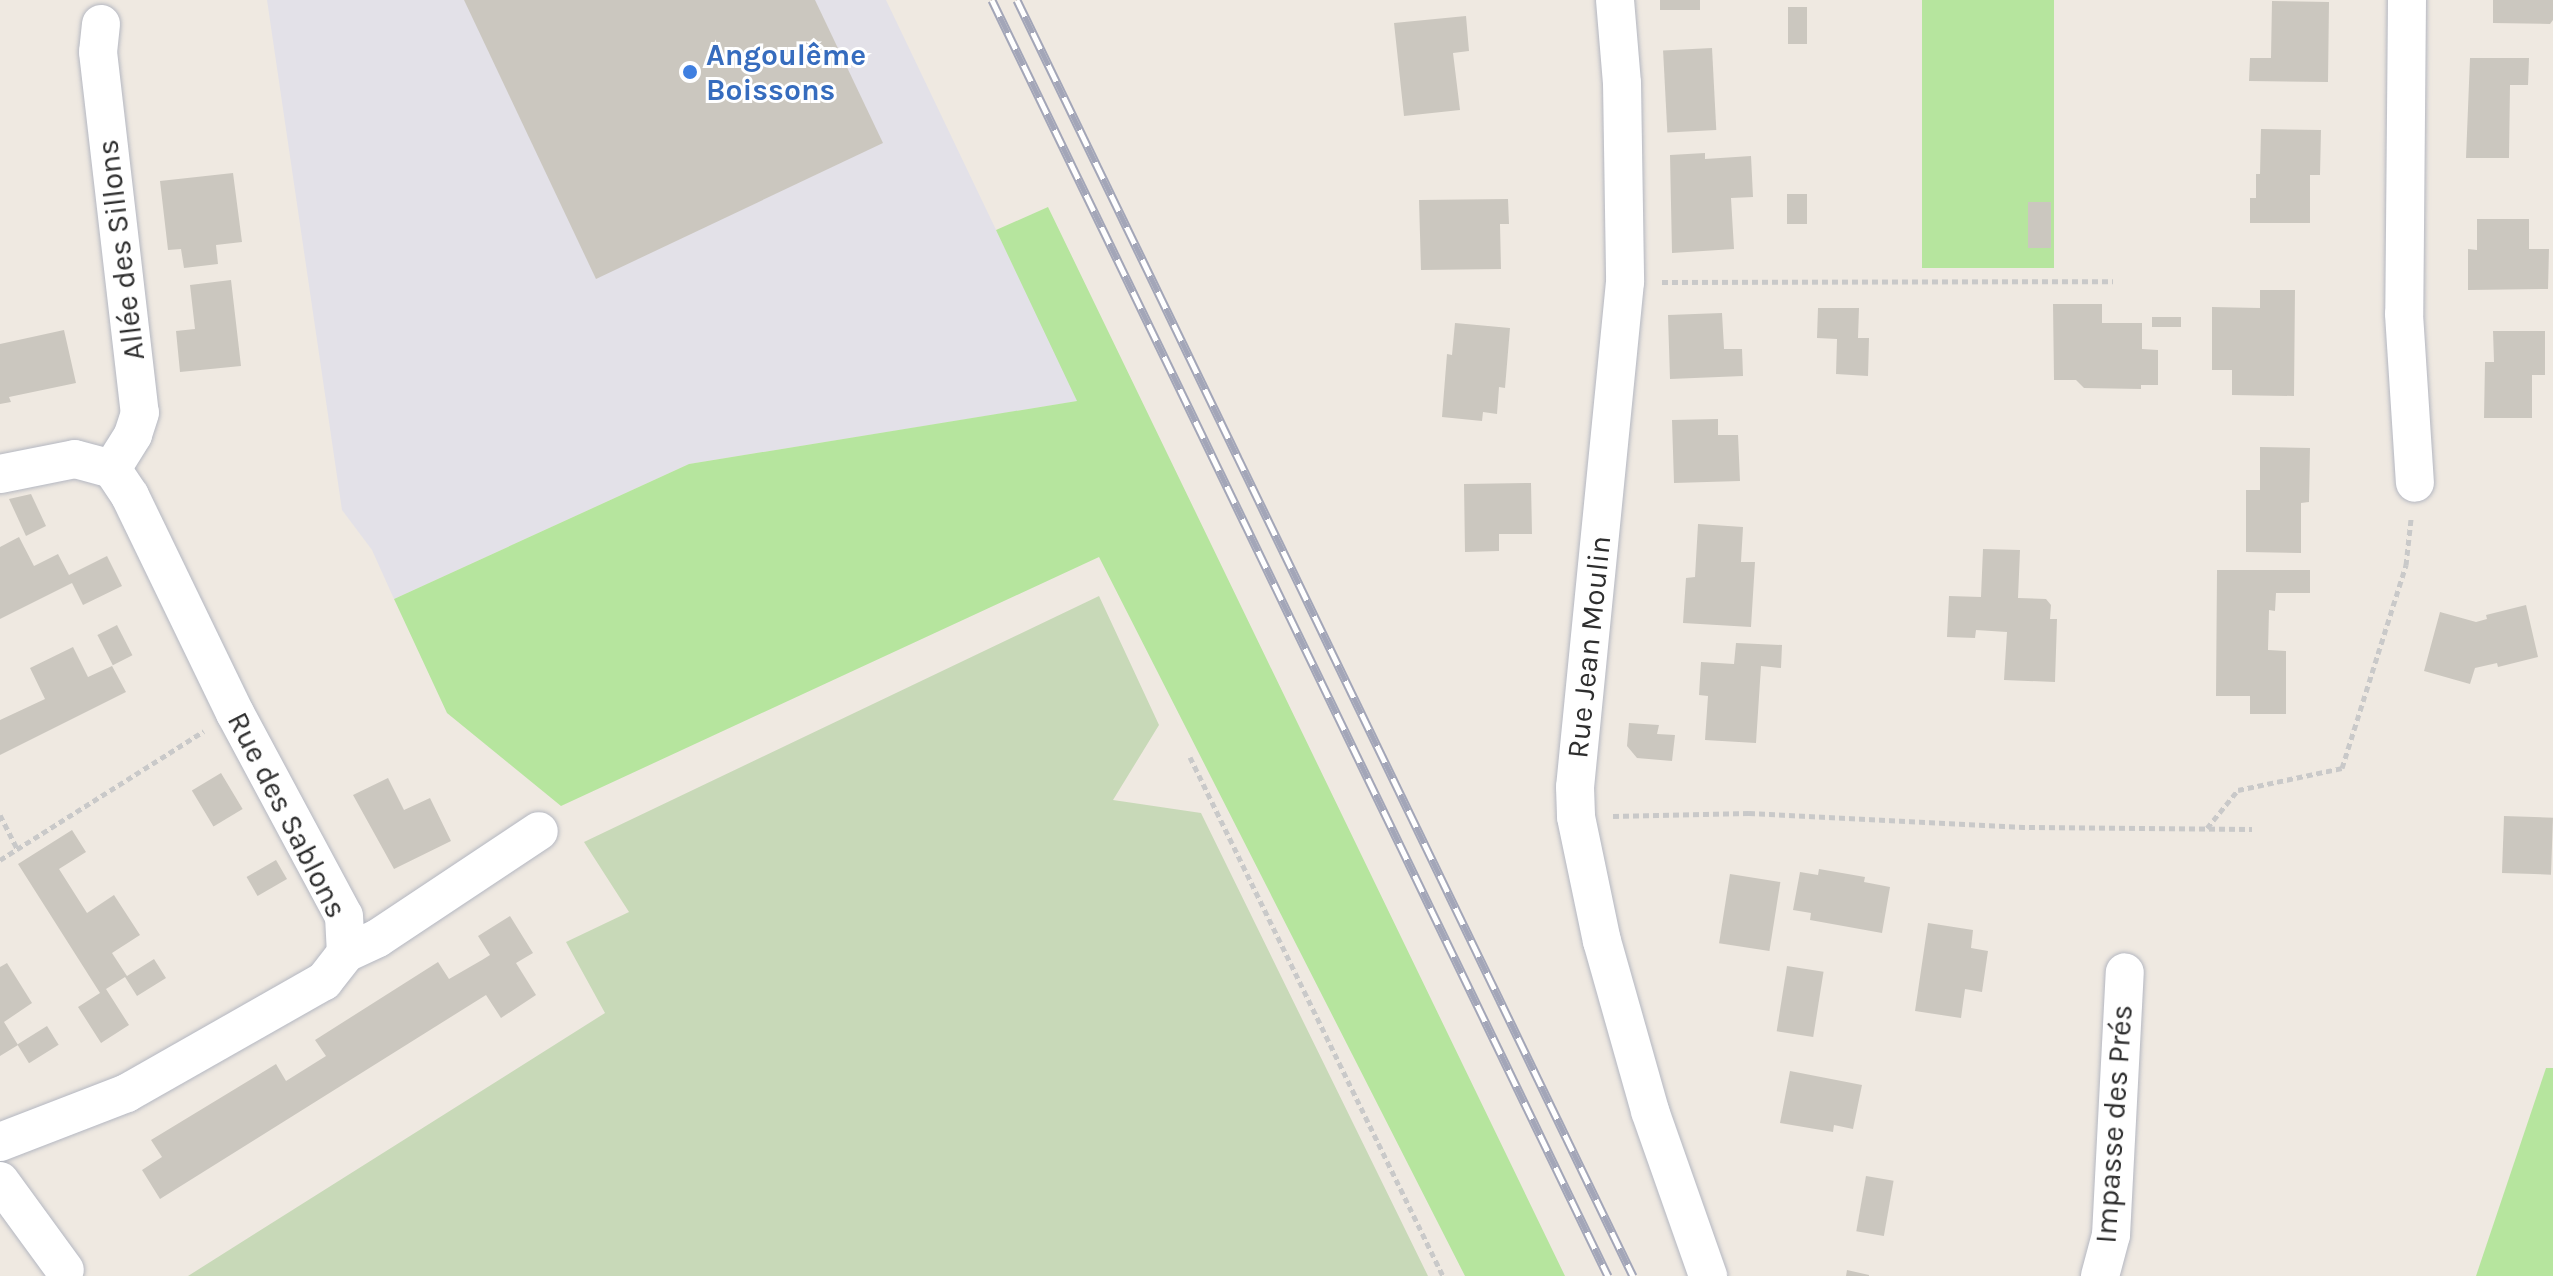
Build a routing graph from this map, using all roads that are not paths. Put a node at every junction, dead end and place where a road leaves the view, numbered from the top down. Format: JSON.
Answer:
{"nodes":[{"id":1,"x":1615,"y":0,"type":"edge"},
{"id":2,"x":2407,"y":0,"type":"edge"},
{"id":3,"x":101,"y":24,"type":"dead end"},
{"id":4,"x":112,"y":469,"type":"junction"},
{"id":5,"x":0,"y":474,"type":"edge"},
{"id":6,"x":2415,"y":483,"type":"road end"},
{"id":7,"x":539,"y":831,"type":"dead end"},
{"id":8,"x":346,"y":953,"type":"junction"},
{"id":9,"x":2125,"y":972,"type":"dead end"},
{"id":10,"x":0,"y":1142,"type":"edge"},
{"id":11,"x":0,"y":1181,"type":"edge"},
{"id":12,"x":65,"y":1270,"type":"dead end"},
{"id":13,"x":1708,"y":1276,"type":"edge"},
{"id":14,"x":2100,"y":1276,"type":"edge"}],
"edges":[{"from":1,"to":13,"type":"street","name":"Rue Jean Moulin"},
{"from":2,"to":6,"type":"street"},
{"from":3,"to":4,"type":"street","name":"Allée des Sillons"},
{"from":4,"to":5,"type":"street"},
{"from":4,"to":8,"type":"street","name":"Rue des Sablons"},
{"from":7,"to":8,"type":"street"},
{"from":8,"to":10,"type":"street","name":"Rue des Sablons"},
{"from":9,"to":14,"type":"street","name":"Impasse des Prés"},
{"from":11,"to":12,"type":"street"}]}
